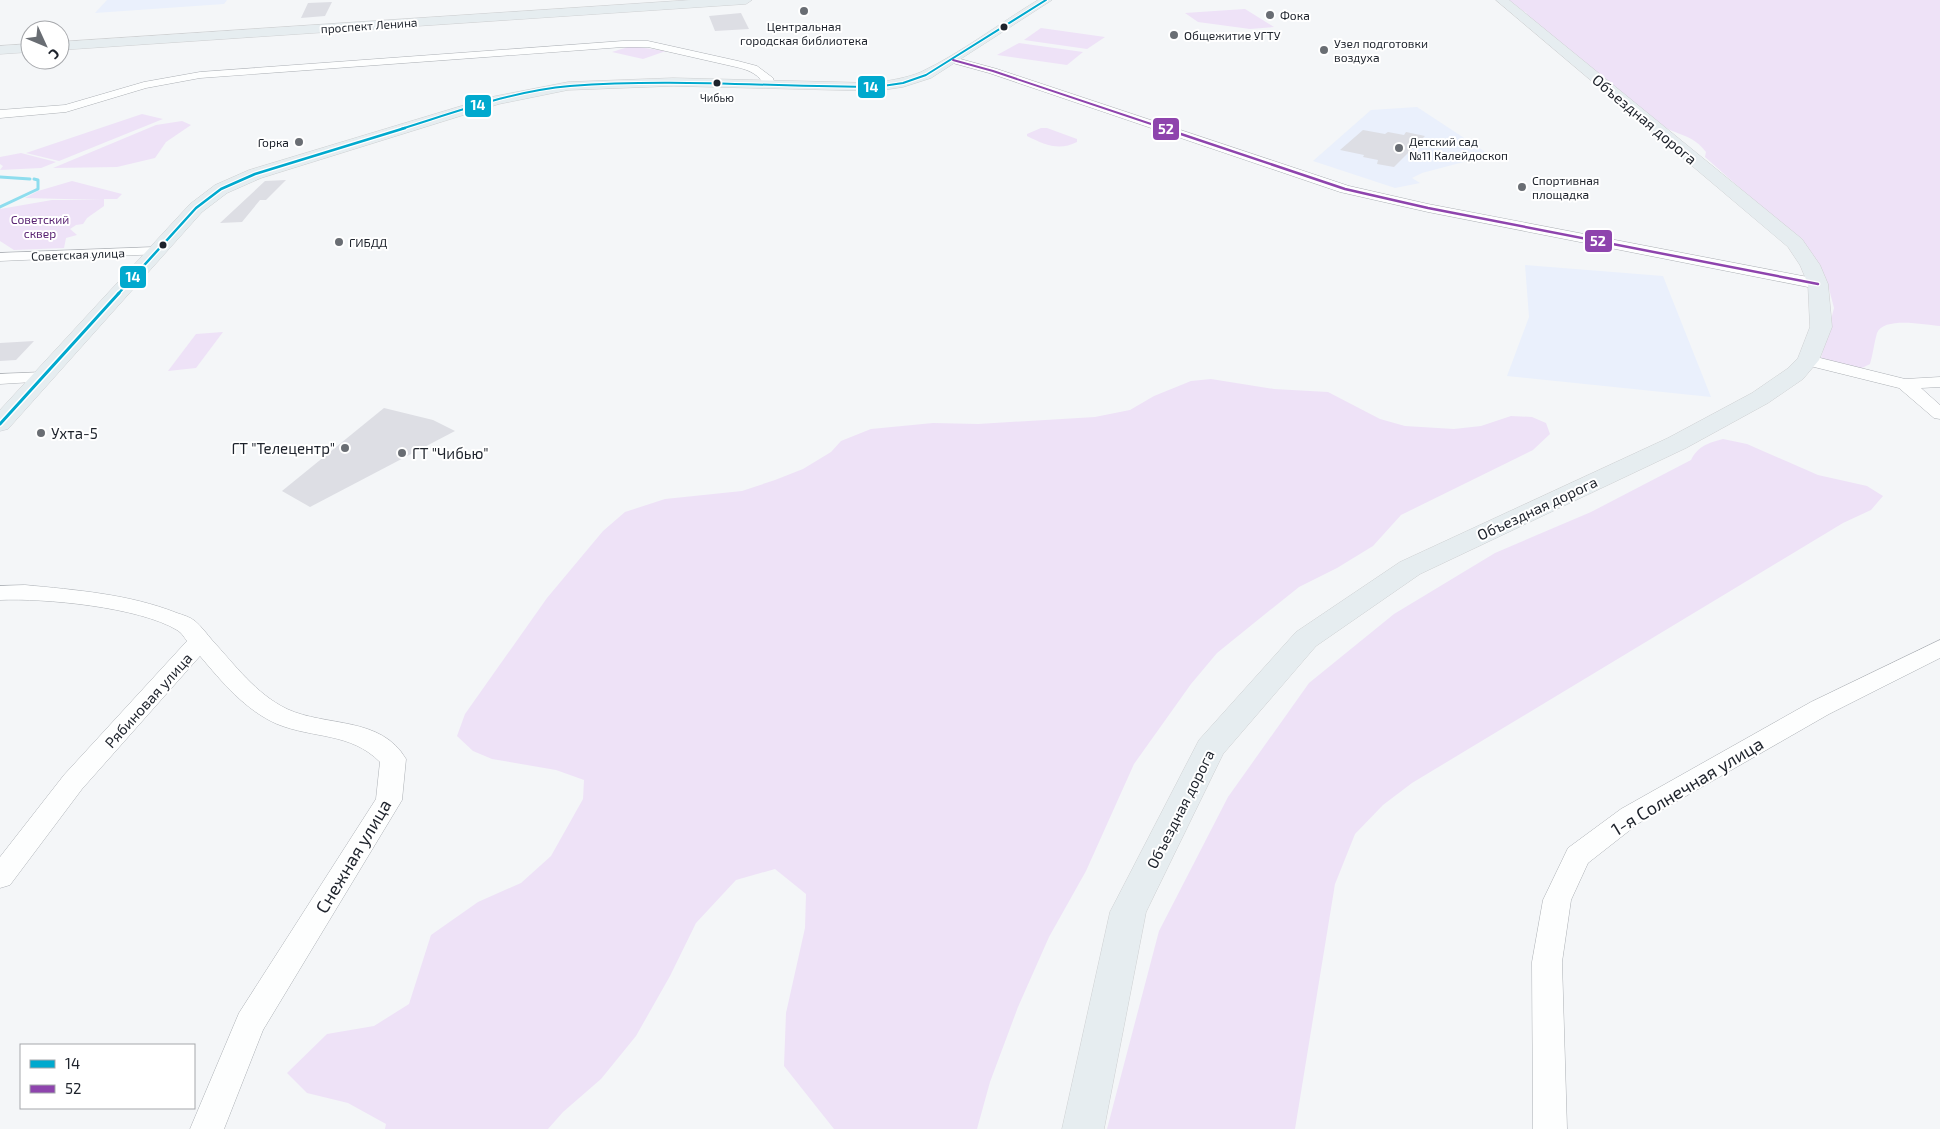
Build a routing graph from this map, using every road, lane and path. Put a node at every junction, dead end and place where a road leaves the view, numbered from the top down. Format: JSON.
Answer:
{"nodes":[{"id":1,"x":692,"y":0,"type":"edge"},
{"id":2,"x":746,"y":0,"type":"edge"},
{"id":3,"x":1046,"y":0,"type":"edge"},
{"id":4,"x":1502,"y":0,"type":"edge"},
{"id":5,"x":677,"y":3,"type":"edge"},
{"id":6,"x":70,"y":41,"type":"edge"},
{"id":7,"x":20,"y":45,"type":"edge"},
{"id":8,"x":70,"y":45,"type":"edge"},
{"id":9,"x":0,"y":46,"type":"edge"},
{"id":10,"x":20,"y":49,"type":"edge"},
{"id":11,"x":0,"y":50,"type":"edge"},
{"id":12,"x":953,"y":60,"type":"junction"},
{"id":13,"x":768,"y":85,"type":"junction"},
{"id":14,"x":0,"y":114,"type":"edge"},
{"id":15,"x":156,"y":251,"type":"junction"},
{"id":16,"x":0,"y":257,"type":"edge"},
{"id":17,"x":1818,"y":284,"type":"junction"},
{"id":18,"x":1808,"y":360,"type":"junction"},
{"id":19,"x":44,"y":377,"type":"junction"},
{"id":20,"x":0,"y":379,"type":"edge"},
{"id":21,"x":1940,"y":382,"type":"edge"},
{"id":22,"x":1906,"y":384,"type":"junction"},
{"id":23,"x":1940,"y":414,"type":"edge"},
{"id":24,"x":0,"y":424,"type":"edge"},
{"id":25,"x":0,"y":593,"type":"edge"},
{"id":26,"x":200,"y":641,"type":"junction"},
{"id":27,"x":1940,"y":648,"type":"edge"},
{"id":28,"x":0,"y":877,"type":"edge"},
{"id":29,"x":207,"y":1129,"type":"edge"},
{"id":30,"x":1083,"y":1129,"type":"edge"},
{"id":31,"x":1550,"y":1129,"type":"edge"}],
"edges":[{"from":1,"to":5,"type":"main road","name":"проспект Ленина"},
{"from":2,"to":5,"type":"main road","name":"проспект Ленина"},
{"from":3,"to":12,"type":"main road"},
{"from":4,"to":17,"type":"main road","name":"Объездная дорога"},
{"from":5,"to":6,"type":"main road","name":"проспект Ленина"},
{"from":5,"to":8,"type":"main road","name":"проспект Ленина"},
{"from":7,"to":9,"type":"main road"},
{"from":10,"to":11,"type":"main road"},
{"from":12,"to":13,"type":"main road"},
{"from":12,"to":17,"type":"street"},
{"from":13,"to":14,"type":"street"},
{"from":13,"to":15,"type":"main road"},
{"from":15,"to":16,"type":"street","name":"Советская улица"},
{"from":15,"to":19,"type":"main road"},
{"from":17,"to":18,"type":"main road","name":"Объездная дорога"},
{"from":18,"to":22,"type":"street"},
{"from":18,"to":30,"type":"main road","name":"Объездная дорога"},
{"from":19,"to":20,"type":"street"},
{"from":19,"to":24,"type":"main road"},
{"from":21,"to":22,"type":"street"},
{"from":22,"to":23,"type":"street"},
{"from":25,"to":26,"type":"street","name":"Рябиновая улица"},
{"from":26,"to":28,"type":"street","name":"Рябиновая улица"},
{"from":26,"to":29,"type":"street","name":"Снежная улица"},
{"from":27,"to":31,"type":"street","name":"1-я Солнечная улица"}]}
